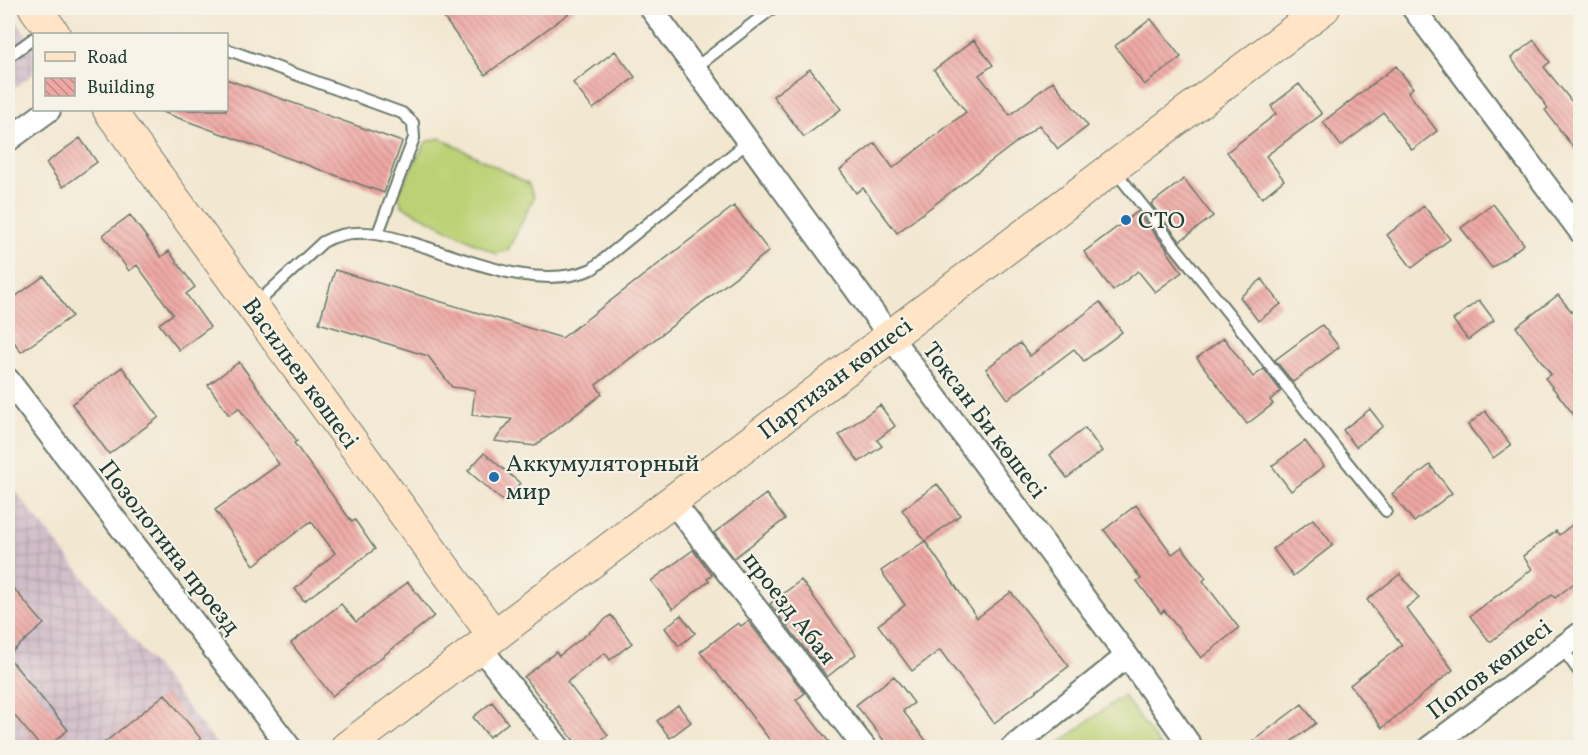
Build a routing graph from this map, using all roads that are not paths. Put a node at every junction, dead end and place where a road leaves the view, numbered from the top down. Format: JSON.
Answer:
{"nodes":[{"id":1,"x":651,"y":8,"type":"edge"},
{"id":2,"x":773,"y":8,"type":"edge"},
{"id":3,"x":1324,"y":8,"type":"edge"},
{"id":4,"x":1413,"y":8,"type":"edge"},
{"id":5,"x":33,"y":36,"type":"edge"},
{"id":6,"x":228,"y":50,"type":"edge"},
{"id":7,"x":8,"y":57,"type":"edge"},
{"id":8,"x":695,"y":68,"type":"junction"},
{"id":9,"x":48,"y":111,"type":"edge"},
{"id":10,"x":112,"y":111,"type":"edge"},
{"id":11,"x":8,"y":141,"type":"edge"},
{"id":12,"x":748,"y":142,"type":"junction"},
{"id":13,"x":1112,"y":168,"type":"junction"},
{"id":14,"x":1581,"y":231,"type":"edge"},
{"id":15,"x":378,"y":233,"type":"junction"},
{"id":16,"x":253,"y":308,"type":"junction"},
{"id":17,"x":890,"y":336,"type":"junction"},
{"id":18,"x":8,"y":380,"type":"edge"},
{"id":19,"x":672,"y":501,"type":"junction"},
{"id":20,"x":1386,"y":511,"type":"dead end"},
{"id":21,"x":1581,"y":634,"type":"edge"},
{"id":22,"x":487,"y":641,"type":"junction"},
{"id":23,"x":1562,"y":648,"type":"junction"},
{"id":24,"x":1127,"y":656,"type":"junction"},
{"id":25,"x":1581,"y":673,"type":"edge"},
{"id":26,"x":290,"y":747,"type":"edge"},
{"id":27,"x":346,"y":747,"type":"edge"},
{"id":28,"x":558,"y":747,"type":"edge"},
{"id":29,"x":865,"y":747,"type":"edge"},
{"id":30,"x":1012,"y":747,"type":"edge"},
{"id":31,"x":1191,"y":747,"type":"edge"},
{"id":32,"x":1429,"y":747,"type":"edge"}],
"edges":[{"from":1,"to":8,"type":"street","name":"Токсан Би көшесі"},
{"from":2,"to":8,"type":"lane"},
{"from":3,"to":13,"type":"main road","name":"Партизан көшесі"},
{"from":4,"to":14,"type":"street"},
{"from":5,"to":7,"type":"lane"},
{"from":6,"to":15,"type":"lane"},
{"from":8,"to":12,"type":"street","name":"Токсан Би көшесі"},
{"from":9,"to":11,"type":"street"},
{"from":10,"to":16,"type":"main road","name":"Васильев көшесі"},
{"from":12,"to":15,"type":"lane"},
{"from":12,"to":17,"type":"street","name":"Токсан Би көшесі"},
{"from":13,"to":17,"type":"main road","name":"Партизан көшесі"},
{"from":13,"to":20,"type":"lane"},
{"from":15,"to":16,"type":"lane"},
{"from":16,"to":22,"type":"main road","name":"Васильев көшесі"},
{"from":17,"to":19,"type":"main road","name":"Партизан көшесі"},
{"from":17,"to":24,"type":"street","name":"Токсан Би көшесі"},
{"from":18,"to":26,"type":"street","name":"Позолотина проезд"},
{"from":19,"to":22,"type":"main road","name":"Партизан көшесі"},
{"from":19,"to":29,"type":"street","name":"проезд Абая"},
{"from":21,"to":23,"type":"street","name":"Попов көшесі"},
{"from":22,"to":27,"type":"main road","name":"Партизан көшесі"},
{"from":22,"to":28,"type":"street","name":"Васильев көшесі"},
{"from":23,"to":25,"type":"lane"},
{"from":23,"to":32,"type":"street","name":"Попов көшесі"},
{"from":24,"to":30,"type":"street"},
{"from":24,"to":31,"type":"street","name":"Токсан Би көшесі"}]}
